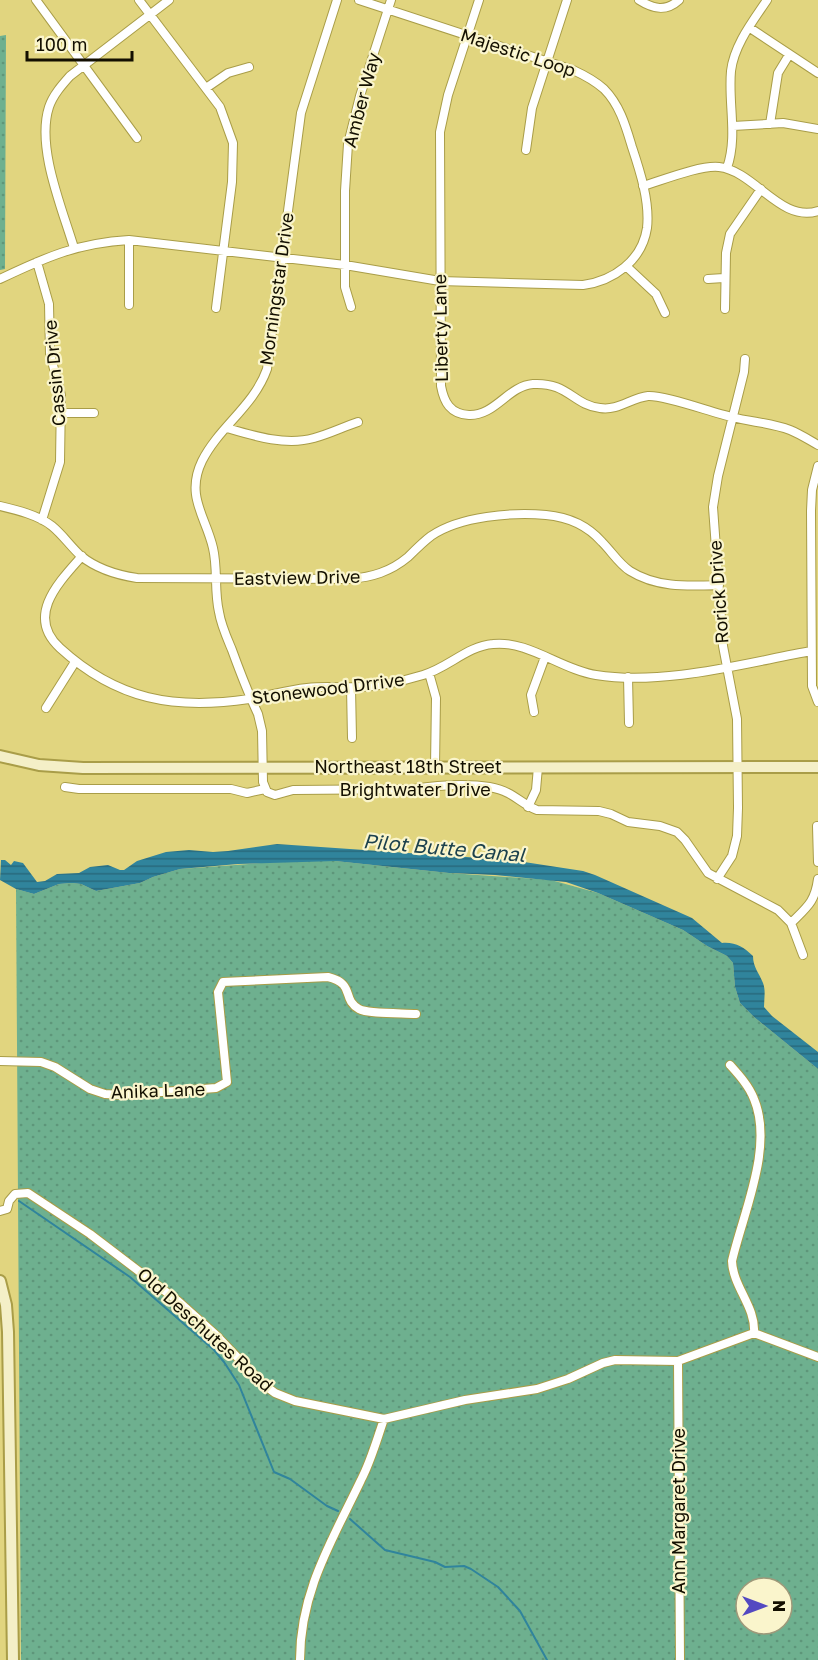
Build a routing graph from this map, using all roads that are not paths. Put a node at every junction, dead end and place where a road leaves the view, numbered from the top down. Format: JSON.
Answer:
{"nodes":[{"id":1,"x":36,"y":0,"type":"edge"},
{"id":2,"x":138,"y":0,"type":"edge"},
{"id":3,"x":169,"y":0,"type":"edge"},
{"id":4,"x":337,"y":0,"type":"edge"},
{"id":5,"x":359,"y":0,"type":"edge"},
{"id":6,"x":391,"y":0,"type":"edge"},
{"id":7,"x":479,"y":0,"type":"edge"},
{"id":8,"x":567,"y":0,"type":"edge"},
{"id":9,"x":639,"y":0,"type":"edge"},
{"id":10,"x":679,"y":0,"type":"edge"},
{"id":11,"x":766,"y":0,"type":"edge"},
{"id":12,"x":388,"y":10,"type":"junction"},
{"id":13,"x":150,"y":14,"type":"junction"},
{"id":14,"x":750,"y":28,"type":"junction"},
{"id":15,"x":467,"y":37,"type":"junction"},
{"id":16,"x":789,"y":55,"type":"junction"},
{"id":17,"x":547,"y":61,"type":"junction"},
{"id":18,"x":84,"y":65,"type":"junction"},
{"id":19,"x":249,"y":67,"type":"dead end"},
{"id":20,"x":818,"y":74,"type":"edge"},
{"id":21,"x":206,"y":88,"type":"junction"},
{"id":22,"x":770,"y":124,"type":"junction"},
{"id":23,"x":733,"y":126,"type":"junction"},
{"id":24,"x":818,"y":129,"type":"edge"},
{"id":25,"x":137,"y":138,"type":"dead end"},
{"id":26,"x":526,"y":150,"type":"dead end"},
{"id":27,"x":727,"y":168,"type":"junction"},
{"id":28,"x":643,"y":186,"type":"junction"},
{"id":29,"x":761,"y":189,"type":"junction"},
{"id":30,"x":818,"y":211,"type":"edge"},
{"id":31,"x":129,"y":240,"type":"junction"},
{"id":32,"x":74,"y":248,"type":"junction"},
{"id":33,"x":223,"y":250,"type":"junction"},
{"id":34,"x":282,"y":257,"type":"junction"},
{"id":35,"x":37,"y":262,"type":"junction"},
{"id":36,"x":345,"y":265,"type":"junction"},
{"id":37,"x":626,"y":266,"type":"junction"},
{"id":38,"x":724,"y":278,"type":"junction"},
{"id":39,"x":0,"y":279,"type":"edge"},
{"id":40,"x":708,"y":279,"type":"dead end"},
{"id":41,"x":440,"y":281,"type":"junction"},
{"id":42,"x":129,"y":305,"type":"dead end"},
{"id":43,"x":351,"y":307,"type":"dead end"},
{"id":44,"x":216,"y":308,"type":"dead end"},
{"id":45,"x":725,"y":309,"type":"dead end"},
{"id":46,"x":665,"y":313,"type":"dead end"},
{"id":47,"x":745,"y":359,"type":"dead end"},
{"id":48,"x":62,"y":413,"type":"junction"},
{"id":49,"x":94,"y":413,"type":"dead end"},
{"id":50,"x":733,"y":418,"type":"junction"},
{"id":51,"x":358,"y":422,"type":"dead end"},
{"id":52,"x":227,"y":428,"type":"junction"},
{"id":53,"x":818,"y":445,"type":"edge"},
{"id":54,"x":818,"y":466,"type":"edge"},
{"id":55,"x":0,"y":506,"type":"edge"},
{"id":56,"x":42,"y":520,"type":"junction"},
{"id":57,"x":82,"y":556,"type":"junction"},
{"id":58,"x":215,"y":579,"type":"junction"},
{"id":59,"x":719,"y":585,"type":"junction"},
{"id":60,"x":812,"y":651,"type":"junction"},
{"id":61,"x":544,"y":657,"type":"junction"},
{"id":62,"x":75,"y":662,"type":"junction"},
{"id":63,"x":725,"y":667,"type":"junction"},
{"id":64,"x":429,"y":674,"type":"junction"},
{"id":65,"x":628,"y":677,"type":"junction"},
{"id":66,"x":351,"y":687,"type":"junction"},
{"id":67,"x":251,"y":699,"type":"junction"},
{"id":68,"x":818,"y":702,"type":"edge"},
{"id":69,"x":46,"y":708,"type":"dead end"},
{"id":70,"x":534,"y":712,"type":"dead end"},
{"id":71,"x":629,"y":723,"type":"dead end"},
{"id":72,"x":352,"y":738,"type":"dead end"},
{"id":73,"x":0,"y":756,"type":"edge"},
{"id":74,"x":263,"y":767,"type":"junction"},
{"id":75,"x":435,"y":767,"type":"junction"},
{"id":76,"x":538,"y":767,"type":"junction"},
{"id":77,"x":738,"y":767,"type":"junction"},
{"id":78,"x":818,"y":767,"type":"edge"},
{"id":79,"x":65,"y":787,"type":"dead end"},
{"id":80,"x":265,"y":789,"type":"junction"},
{"id":81,"x":528,"y":807,"type":"junction"},
{"id":82,"x":817,"y":826,"type":"edge"},
{"id":83,"x":818,"y":862,"type":"edge"},
{"id":84,"x":717,"y":879,"type":"junction"},
{"id":85,"x":818,"y":879,"type":"edge"},
{"id":86,"x":791,"y":922,"type":"junction"},
{"id":87,"x":803,"y":955,"type":"dead end"},
{"id":88,"x":416,"y":1014,"type":"dead end"},
{"id":89,"x":0,"y":1061,"type":"edge"},
{"id":90,"x":730,"y":1065,"type":"dead end"},
{"id":91,"x":0,"y":1211,"type":"edge"},
{"id":92,"x":0,"y":1281,"type":"edge"},
{"id":93,"x":754,"y":1333,"type":"junction"},
{"id":94,"x":818,"y":1357,"type":"edge"},
{"id":95,"x":678,"y":1361,"type":"junction"},
{"id":96,"x":384,"y":1419,"type":"junction"},
{"id":97,"x":13,"y":1660,"type":"edge"},
{"id":98,"x":300,"y":1660,"type":"edge"},
{"id":99,"x":680,"y":1660,"type":"edge"}],
"edges":[{"from":1,"to":18,"type":"street"},
{"from":2,"to":13,"type":"street"},
{"from":3,"to":13,"type":"street"},
{"from":4,"to":34,"type":"street","name":"Morningstar Drive"},
{"from":5,"to":12,"type":"street","name":"Majestic Loop"},
{"from":6,"to":12,"type":"street","name":"Amber Way"},
{"from":7,"to":15,"type":"street","name":"Liberty Lane"},
{"from":8,"to":17,"type":"street"},
{"from":9,"to":10,"type":"street"},
{"from":11,"to":14,"type":"street"},
{"from":12,"to":15,"type":"street","name":"Majestic Loop"},
{"from":12,"to":36,"type":"street","name":"Amber Way"},
{"from":13,"to":18,"type":"street"},
{"from":13,"to":21,"type":"street"},
{"from":14,"to":16,"type":"street"},
{"from":14,"to":23,"type":"street"},
{"from":15,"to":17,"type":"street","name":"Majestic Loop"},
{"from":15,"to":41,"type":"street","name":"Liberty Lane"},
{"from":16,"to":20,"type":"street"},
{"from":16,"to":22,"type":"street"},
{"from":17,"to":26,"type":"street"},
{"from":17,"to":28,"type":"street","name":"Majestic Loop"},
{"from":18,"to":25,"type":"street"},
{"from":18,"to":32,"type":"street"},
{"from":19,"to":21,"type":"street"},
{"from":21,"to":33,"type":"street"},
{"from":22,"to":23,"type":"street"},
{"from":22,"to":24,"type":"street"},
{"from":23,"to":27,"type":"street"},
{"from":27,"to":28,"type":"street"},
{"from":27,"to":29,"type":"street"},
{"from":28,"to":37,"type":"street","name":"Majestic Loop"},
{"from":29,"to":30,"type":"street"},
{"from":29,"to":38,"type":"street"},
{"from":31,"to":32,"type":"street","name":"Majestic Loop"},
{"from":31,"to":33,"type":"street","name":"Majestic Loop"},
{"from":31,"to":42,"type":"street"},
{"from":32,"to":35,"type":"street","name":"Majestic Loop"},
{"from":33,"to":34,"type":"street","name":"Majestic Loop"},
{"from":33,"to":44,"type":"street"},
{"from":34,"to":36,"type":"street","name":"Majestic Loop"},
{"from":34,"to":52,"type":"street","name":"Morningstar Drive"},
{"from":35,"to":39,"type":"street","name":"Majestic Loop"},
{"from":35,"to":48,"type":"street","name":"Cassin Drive"},
{"from":36,"to":41,"type":"street","name":"Majestic Loop"},
{"from":36,"to":43,"type":"street","name":"Amber Way"},
{"from":37,"to":41,"type":"street","name":"Majestic Loop"},
{"from":37,"to":46,"type":"street"},
{"from":38,"to":40,"type":"street"},
{"from":38,"to":45,"type":"street"},
{"from":41,"to":50,"type":"street","name":"Liberty Lane"},
{"from":47,"to":50,"type":"street","name":"Rorick Drive"},
{"from":48,"to":49,"type":"street"},
{"from":48,"to":56,"type":"street","name":"Cassin Drive"},
{"from":50,"to":53,"type":"street","name":"Liberty Lane"},
{"from":50,"to":59,"type":"street","name":"Rorick Drive"},
{"from":51,"to":52,"type":"street"},
{"from":52,"to":58,"type":"street","name":"Morningstar Drive"},
{"from":54,"to":60,"type":"street"},
{"from":55,"to":56,"type":"street","name":"Eastview Drive"},
{"from":56,"to":57,"type":"street","name":"Eastview Drive"},
{"from":57,"to":58,"type":"street","name":"Eastview Drive"},
{"from":57,"to":62,"type":"street","name":"Stonewood Drrive"},
{"from":58,"to":59,"type":"street","name":"Eastview Drive"},
{"from":58,"to":67,"type":"street","name":"Morningstar Drive"},
{"from":59,"to":63,"type":"street","name":"Rorick Drive"},
{"from":60,"to":63,"type":"street","name":"Stonewood Drrive"},
{"from":60,"to":68,"type":"street"},
{"from":61,"to":64,"type":"street","name":"Stonewood Drrive"},
{"from":61,"to":65,"type":"street","name":"Stonewood Drrive"},
{"from":61,"to":70,"type":"street"},
{"from":62,"to":67,"type":"street","name":"Stonewood Drrive"},
{"from":62,"to":69,"type":"street"},
{"from":63,"to":65,"type":"street","name":"Stonewood Drrive"},
{"from":63,"to":77,"type":"street","name":"Rorick Drive"},
{"from":64,"to":66,"type":"street","name":"Stonewood Drrive"},
{"from":64,"to":75,"type":"street"},
{"from":65,"to":71,"type":"street"},
{"from":66,"to":67,"type":"street","name":"Stonewood Drrive"},
{"from":66,"to":72,"type":"street"},
{"from":67,"to":74,"type":"street","name":"Morningstar Drive"},
{"from":73,"to":74,"type":"main road","name":"Northeast 18th Street"},
{"from":74,"to":75,"type":"main road","name":"Northeast 18th Street"},
{"from":74,"to":80,"type":"street"},
{"from":75,"to":76,"type":"main road","name":"Northeast 18th Street"},
{"from":76,"to":77,"type":"main road","name":"Northeast 18th Street"},
{"from":76,"to":81,"type":"street"},
{"from":77,"to":78,"type":"main road","name":"Northeast 18th Street"},
{"from":77,"to":84,"type":"street","name":"Rorick Drive"},
{"from":79,"to":80,"type":"street","name":"Brightwater Drive"},
{"from":80,"to":81,"type":"street","name":"Brightwater Drive"},
{"from":81,"to":84,"type":"street","name":"Brightwater Drive"},
{"from":82,"to":83,"type":"street"},
{"from":84,"to":86,"type":"street","name":"Brightwater Drive"},
{"from":85,"to":86,"type":"street"},
{"from":86,"to":87,"type":"street"},
{"from":88,"to":89,"type":"street","name":"Anika Lane"},
{"from":90,"to":93,"type":"street"},
{"from":91,"to":96,"type":"street","name":"Old Deschutes Road"},
{"from":92,"to":97,"type":"main road"},
{"from":93,"to":94,"type":"street"},
{"from":93,"to":95,"type":"street","name":"Old Deschutes Road"},
{"from":95,"to":96,"type":"street","name":"Old Deschutes Road"},
{"from":95,"to":99,"type":"street","name":"Ann Margaret Drive"},
{"from":96,"to":98,"type":"street"}]}
